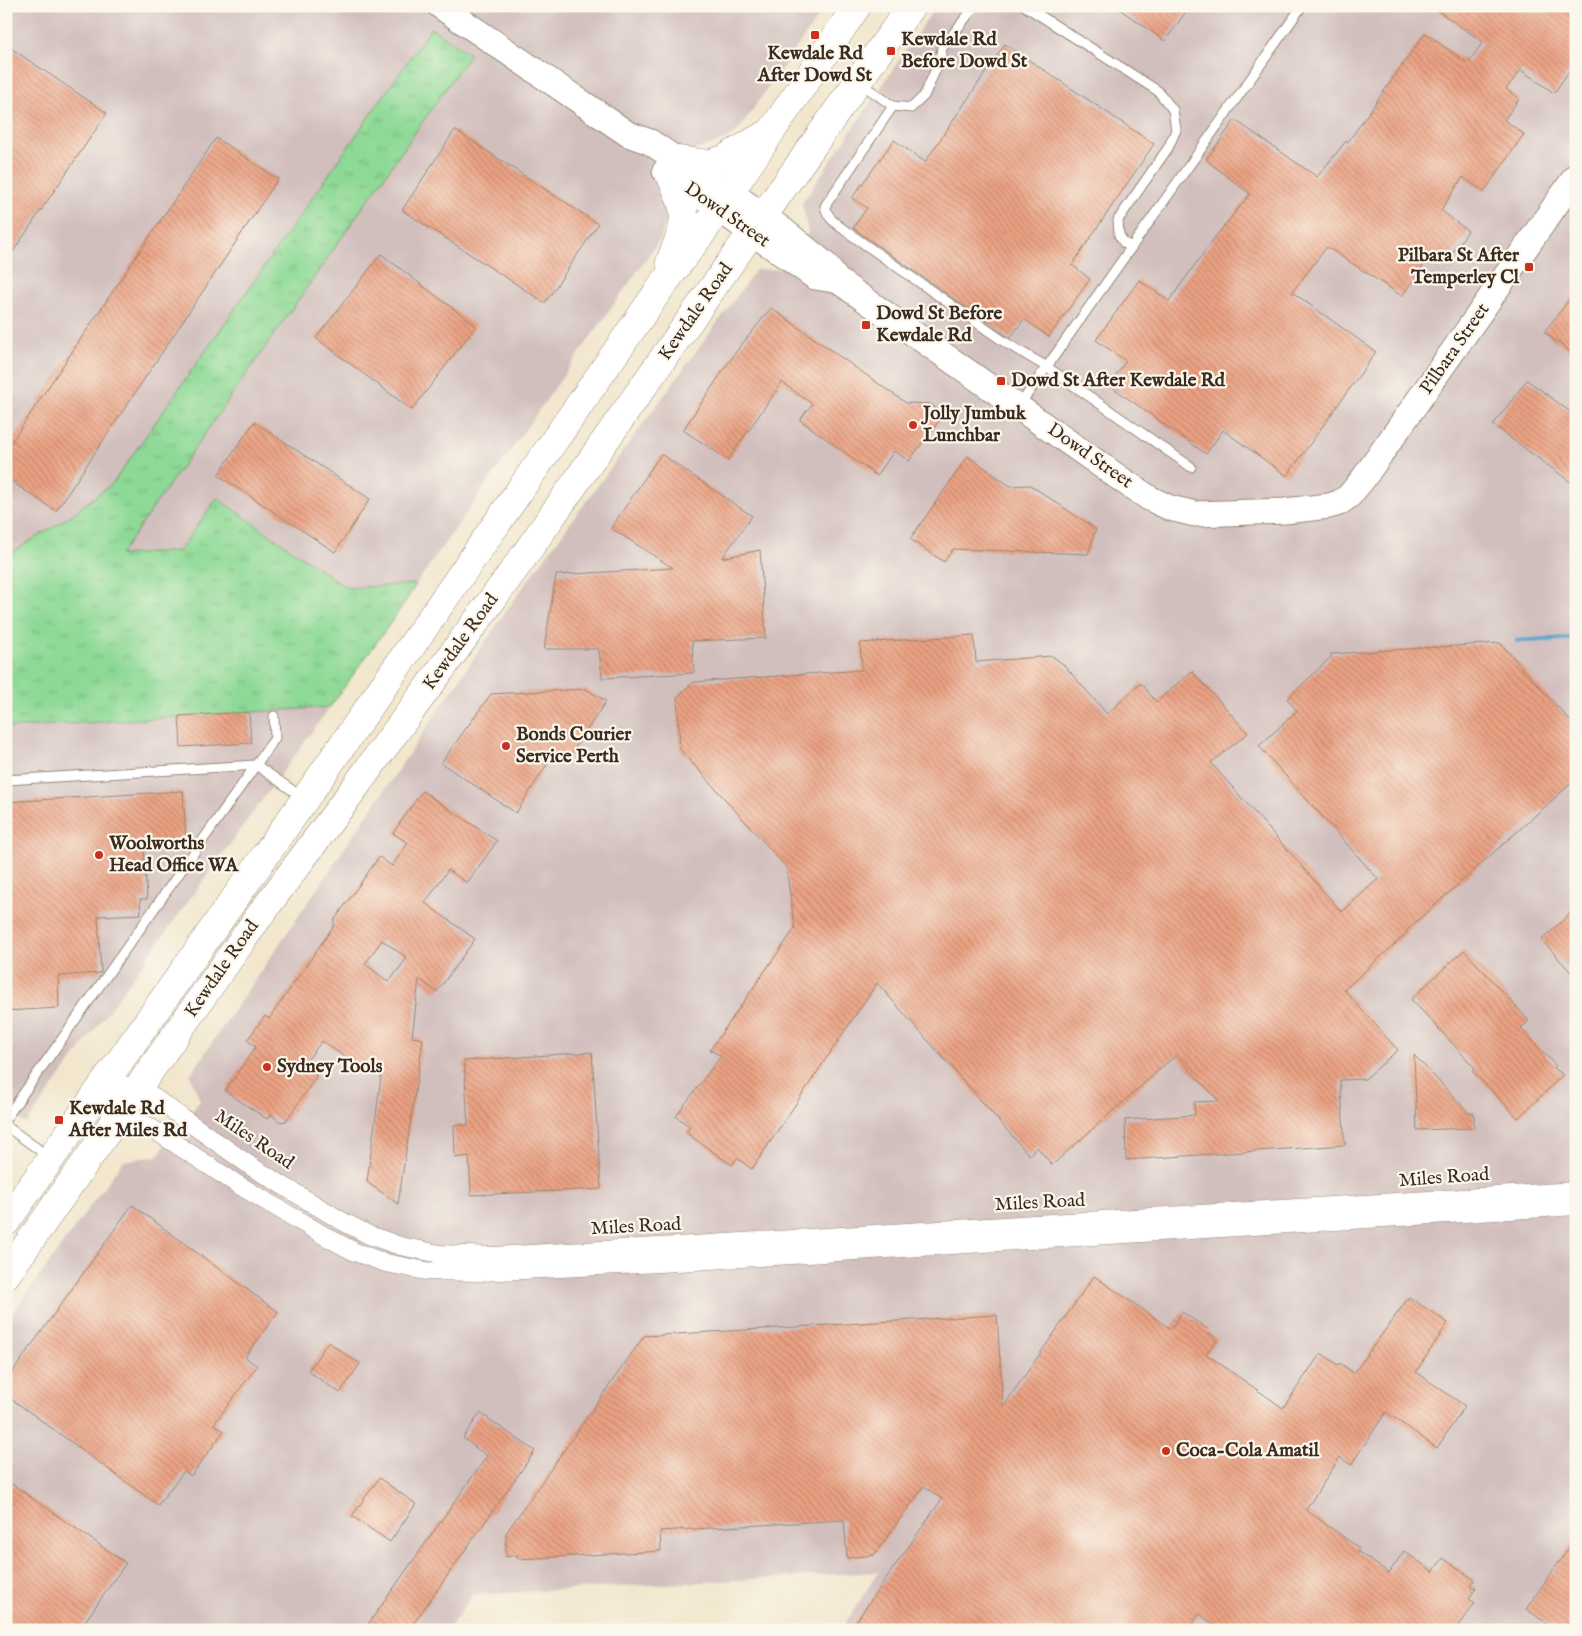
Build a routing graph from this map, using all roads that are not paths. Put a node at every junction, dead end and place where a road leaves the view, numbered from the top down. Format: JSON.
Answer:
{"nodes":[{"id":1,"x":440,"y":6,"type":"edge"},
{"id":2,"x":857,"y":6,"type":"edge"},
{"id":3,"x":911,"y":6,"type":"edge"},
{"id":4,"x":975,"y":6,"type":"edge"},
{"id":5,"x":1025,"y":6,"type":"edge"},
{"id":6,"x":1302,"y":6,"type":"edge"},
{"id":7,"x":858,"y":82,"type":"junction"},
{"id":8,"x":893,"y":106,"type":"junction"},
{"id":9,"x":772,"y":131,"type":"junction"},
{"id":10,"x":673,"y":167,"type":"junction"},
{"id":11,"x":1576,"y":176,"type":"edge"},
{"id":12,"x":724,"y":201,"type":"junction"},
{"id":13,"x":758,"y":225,"type":"junction"},
{"id":14,"x":1132,"y":247,"type":"junction"},
{"id":15,"x":664,"y":283,"type":"junction"},
{"id":16,"x":1047,"y":368,"type":"junction"},
{"id":17,"x":1018,"y":406,"type":"junction"},
{"id":18,"x":1191,"y":467,"type":"dead end"},
{"id":19,"x":1349,"y":496,"type":"joint"},
{"id":20,"x":274,"y":716,"type":"dead end"},
{"id":21,"x":256,"y":765,"type":"junction"},
{"id":22,"x":6,"y":780,"type":"edge"},
{"id":23,"x":304,"y":799,"type":"junction"},
{"id":24,"x":333,"y":818,"type":"junction"},
{"id":25,"x":104,"y":1083,"type":"junction"},
{"id":26,"x":139,"y":1087,"type":"junction"},
{"id":27,"x":122,"y":1109,"type":"junction"},
{"id":28,"x":6,"y":1118,"type":"edge"},
{"id":29,"x":6,"y":1126,"type":"edge"},
{"id":30,"x":51,"y":1158,"type":"junction"},
{"id":31,"x":1576,"y":1190,"type":"edge"},
{"id":32,"x":1576,"y":1206,"type":"edge"},
{"id":33,"x":8,"y":1216,"type":"edge"},
{"id":34,"x":6,"y":1275,"type":"edge"}],
"edges":[{"from":1,"to":10,"type":"main road","name":"Dowd Street"},
{"from":2,"to":9,"type":"main road","name":"Kewdale Road"},
{"from":3,"to":7,"type":"main road","name":"Kewdale Road"},
{"from":4,"to":8,"type":"lane"},
{"from":5,"to":14,"type":"lane"},
{"from":6,"to":14,"type":"lane"},
{"from":7,"to":8,"type":"lane"},
{"from":7,"to":13,"type":"main road","name":"Kewdale Road"},
{"from":8,"to":16,"type":"lane"},
{"from":9,"to":10,"type":"main road"},
{"from":9,"to":12,"type":"main road","name":"Kewdale Road"},
{"from":10,"to":12,"type":"main road","name":"Dowd Street"},
{"from":10,"to":15,"type":"main road"},
{"from":11,"to":19,"type":"main road","name":"Pilbara Street"},
{"from":12,"to":13,"type":"main road","name":"Dowd Street"},
{"from":12,"to":15,"type":"main road","name":"Kewdale Road"},
{"from":13,"to":17,"type":"main road","name":"Dowd Street"},
{"from":13,"to":24,"type":"main road","name":"Kewdale Road"},
{"from":14,"to":16,"type":"lane"},
{"from":15,"to":23,"type":"main road","name":"Kewdale Road"},
{"from":16,"to":17,"type":"lane"},
{"from":16,"to":18,"type":"lane"},
{"from":17,"to":19,"type":"main road","name":"Dowd Street"},
{"from":20,"to":21,"type":"lane"},
{"from":21,"to":22,"type":"lane"},
{"from":21,"to":23,"type":"lane"},
{"from":21,"to":28,"type":"lane"},
{"from":23,"to":24,"type":"main road"},
{"from":23,"to":25,"type":"main road","name":"Kewdale Road"},
{"from":24,"to":26,"type":"main road","name":"Kewdale Road"},
{"from":25,"to":26,"type":"street","name":"Miles Road"},
{"from":25,"to":27,"type":"street","name":"Miles Road"},
{"from":25,"to":30,"type":"main road","name":"Kewdale Road"},
{"from":26,"to":27,"type":"main road","name":"Kewdale Road"},
{"from":26,"to":31,"type":"street","name":"Miles Road"},
{"from":27,"to":32,"type":"street","name":"Miles Road"},
{"from":27,"to":34,"type":"main road","name":"Kewdale Road"},
{"from":29,"to":30,"type":"lane"},
{"from":30,"to":33,"type":"main road","name":"Kewdale Road"}]}
